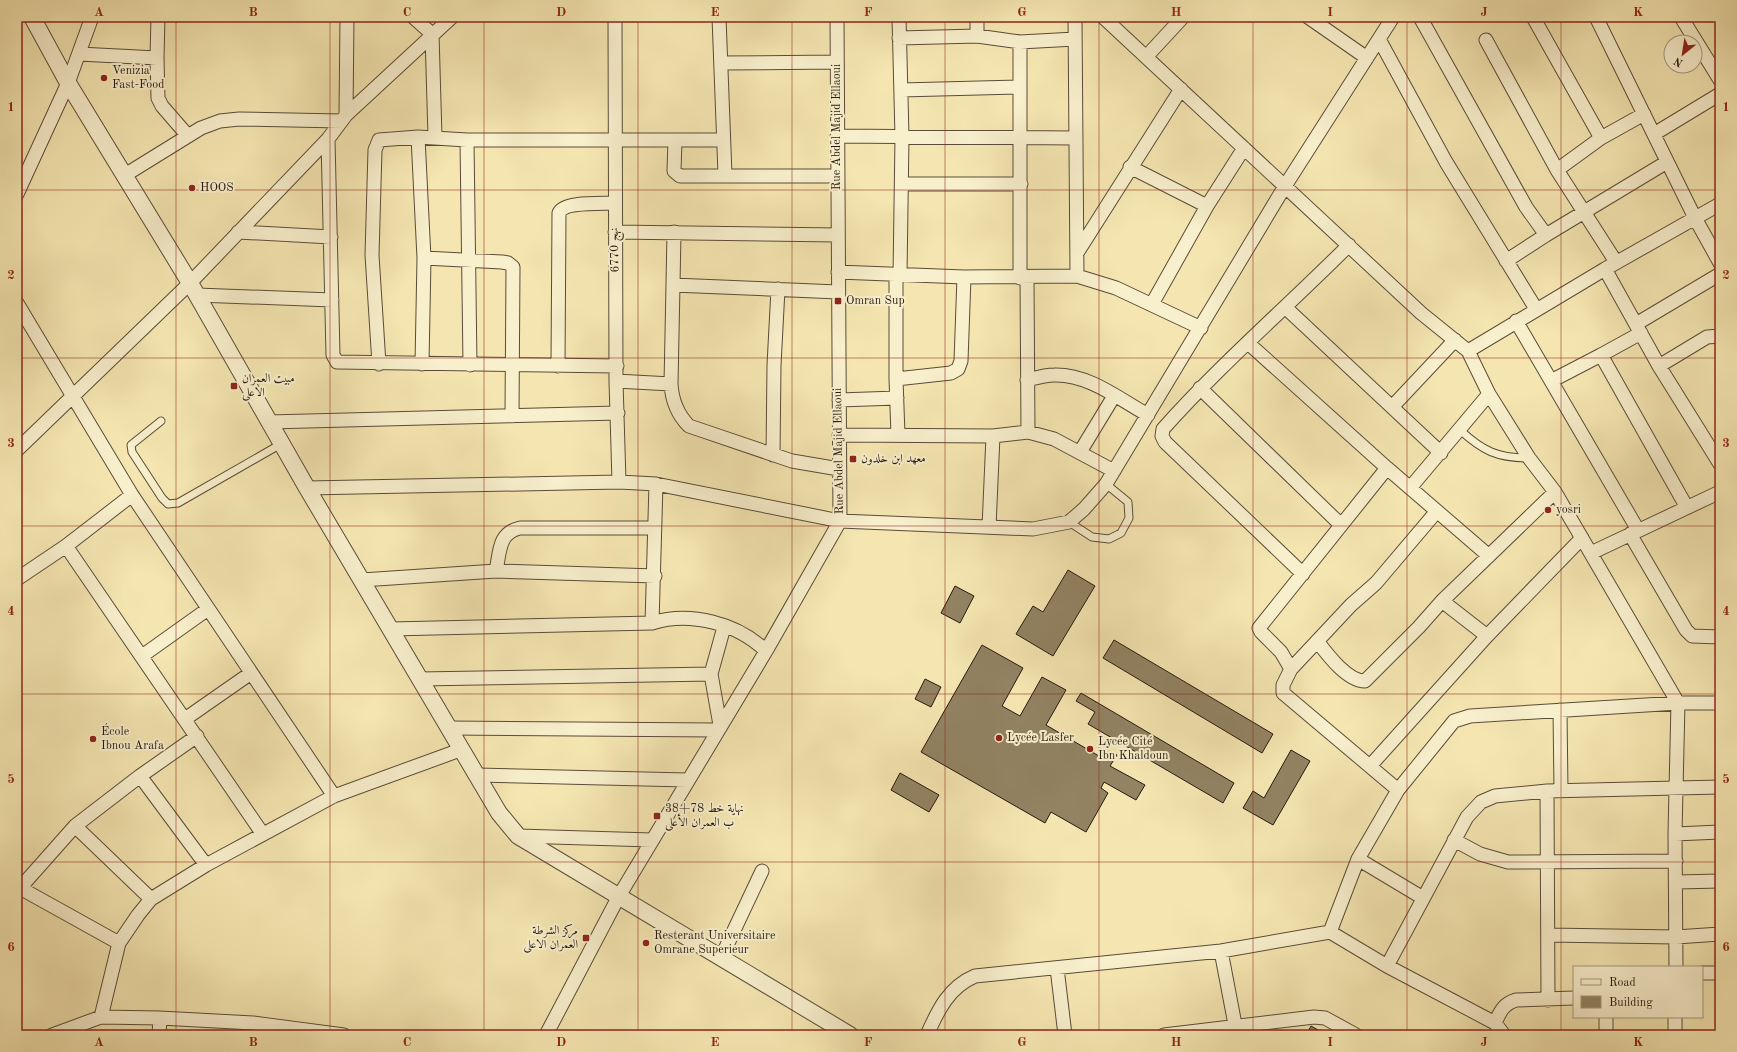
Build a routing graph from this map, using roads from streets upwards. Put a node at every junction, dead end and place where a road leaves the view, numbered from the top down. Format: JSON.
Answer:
{"nodes":[{"id":1,"x":32,"y":17,"type":"edge"},
{"id":2,"x":92,"y":17,"type":"edge"},
{"id":3,"x":158,"y":17,"type":"edge"},
{"id":4,"x":347,"y":17,"type":"edge"},
{"id":5,"x":413,"y":17,"type":"edge"},
{"id":6,"x":452,"y":17,"type":"edge"},
{"id":7,"x":615,"y":17,"type":"edge"},
{"id":8,"x":719,"y":17,"type":"edge"},
{"id":9,"x":837,"y":17,"type":"edge"},
{"id":10,"x":899,"y":17,"type":"edge"},
{"id":11,"x":977,"y":17,"type":"edge"},
{"id":12,"x":1075,"y":17,"type":"edge"},
{"id":13,"x":1103,"y":17,"type":"edge"},
{"id":14,"x":1184,"y":17,"type":"edge"},
{"id":15,"x":1308,"y":17,"type":"edge"},
{"id":16,"x":1393,"y":17,"type":"edge"},
{"id":17,"x":1420,"y":17,"type":"edge"},
{"id":18,"x":1533,"y":17,"type":"edge"},
{"id":19,"x":1596,"y":17,"type":"edge"},
{"id":20,"x":1681,"y":17,"type":"edge"},
{"id":21,"x":432,"y":34,"type":"junction"},
{"id":22,"x":977,"y":36,"type":"junction"},
{"id":23,"x":899,"y":38,"type":"junction"},
{"id":24,"x":1075,"y":39,"type":"junction"},
{"id":25,"x":1379,"y":39,"type":"junction"},
{"id":26,"x":1486,"y":40,"type":"dead end"},
{"id":27,"x":1020,"y":42,"type":"junction"},
{"id":28,"x":79,"y":54,"type":"junction"},
{"id":29,"x":1146,"y":57,"type":"junction"},
{"id":30,"x":157,"y":58,"type":"junction"},
{"id":31,"x":1367,"y":58,"type":"junction"},
{"id":32,"x":837,"y":62,"type":"junction"},
{"id":33,"x":721,"y":63,"type":"junction"},
{"id":34,"x":1720,"y":80,"type":"edge"},
{"id":35,"x":68,"y":83,"type":"junction"},
{"id":36,"x":1020,"y":87,"type":"junction"},
{"id":37,"x":1181,"y":89,"type":"junction"},
{"id":38,"x":901,"y":90,"type":"junction"},
{"id":39,"x":1720,"y":94,"type":"edge"},
{"id":40,"x":1644,"y":114,"type":"junction"},
{"id":41,"x":343,"y":118,"type":"junction"},
{"id":42,"x":1654,"y":134,"type":"junction"},
{"id":43,"x":188,"y":136,"type":"junction"},
{"id":44,"x":836,"y":136,"type":"junction"},
{"id":45,"x":418,"y":137,"type":"junction"},
{"id":46,"x":902,"y":137,"type":"junction"},
{"id":47,"x":1021,"y":137,"type":"junction"},
{"id":48,"x":436,"y":138,"type":"junction"},
{"id":49,"x":1075,"y":138,"type":"junction"},
{"id":50,"x":1601,"y":138,"type":"junction"},
{"id":51,"x":328,"y":139,"type":"junction"},
{"id":52,"x":467,"y":140,"type":"junction"},
{"id":53,"x":675,"y":140,"type":"junction"},
{"id":54,"x":723,"y":140,"type":"junction"},
{"id":55,"x":616,"y":141,"type":"junction"},
{"id":56,"x":1244,"y":148,"type":"junction"},
{"id":57,"x":1667,"y":162,"type":"junction"},
{"id":58,"x":1130,"y":167,"type":"junction"},
{"id":59,"x":1556,"y":170,"type":"junction"},
{"id":60,"x":125,"y":175,"type":"junction"},
{"id":61,"x":725,"y":175,"type":"junction"},
{"id":62,"x":838,"y":176,"type":"junction"},
{"id":63,"x":903,"y":184,"type":"junction"},
{"id":64,"x":1021,"y":184,"type":"junction"},
{"id":65,"x":1285,"y":186,"type":"junction"},
{"id":66,"x":17,"y":194,"type":"edge"},
{"id":67,"x":615,"y":203,"type":"junction"},
{"id":68,"x":1720,"y":204,"type":"edge"},
{"id":69,"x":1207,"y":206,"type":"junction"},
{"id":70,"x":1584,"y":212,"type":"junction"},
{"id":71,"x":1695,"y":218,"type":"junction"},
{"id":72,"x":238,"y":232,"type":"junction"},
{"id":73,"x":615,"y":232,"type":"junction"},
{"id":74,"x":674,"y":232,"type":"junction"},
{"id":75,"x":838,"y":235,"type":"junction"},
{"id":76,"x":1546,"y":235,"type":"junction"},
{"id":77,"x":331,"y":237,"type":"junction"},
{"id":78,"x":1349,"y":245,"type":"junction"},
{"id":79,"x":1077,"y":253,"type":"junction"},
{"id":80,"x":424,"y":258,"type":"junction"},
{"id":81,"x":467,"y":260,"type":"junction"},
{"id":82,"x":1506,"y":261,"type":"junction"},
{"id":83,"x":1616,"y":262,"type":"junction"},
{"id":84,"x":1720,"y":263,"type":"edge"},
{"id":85,"x":1605,"y":269,"type":"junction"},
{"id":86,"x":838,"y":272,"type":"junction"},
{"id":87,"x":1720,"y":274,"type":"edge"},
{"id":88,"x":898,"y":276,"type":"junction"},
{"id":89,"x":1077,"y":276,"type":"junction"},
{"id":90,"x":964,"y":277,"type":"junction"},
{"id":91,"x":1024,"y":278,"type":"junction"},
{"id":92,"x":672,"y":285,"type":"junction"},
{"id":93,"x":193,"y":289,"type":"junction"},
{"id":94,"x":778,"y":289,"type":"junction"},
{"id":95,"x":838,"y":292,"type":"junction"},
{"id":96,"x":332,"y":300,"type":"junction"},
{"id":97,"x":17,"y":303,"type":"edge"},
{"id":98,"x":1152,"y":304,"type":"junction"},
{"id":99,"x":1286,"y":308,"type":"junction"},
{"id":100,"x":1536,"y":309,"type":"junction"},
{"id":101,"x":1516,"y":321,"type":"junction"},
{"id":102,"x":1200,"y":328,"type":"junction"},
{"id":103,"x":1639,"y":329,"type":"junction"},
{"id":104,"x":1720,"y":336,"type":"edge"},
{"id":105,"x":1455,"y":340,"type":"junction"},
{"id":106,"x":1248,"y":343,"type":"junction"},
{"id":107,"x":1468,"y":351,"type":"junction"},
{"id":108,"x":1601,"y":355,"type":"junction"},
{"id":109,"x":379,"y":364,"type":"junction"},
{"id":110,"x":422,"y":364,"type":"junction"},
{"id":111,"x":470,"y":365,"type":"junction"},
{"id":112,"x":511,"y":365,"type":"junction"},
{"id":113,"x":558,"y":366,"type":"junction"},
{"id":114,"x":617,"y":366,"type":"junction"},
{"id":115,"x":1659,"y":366,"type":"junction"},
{"id":116,"x":896,"y":379,"type":"junction"},
{"id":117,"x":1027,"y":380,"type":"junction"},
{"id":118,"x":616,"y":381,"type":"junction"},
{"id":119,"x":1550,"y":381,"type":"junction"},
{"id":120,"x":671,"y":384,"type":"junction"},
{"id":121,"x":1200,"y":388,"type":"junction"},
{"id":122,"x":1489,"y":394,"type":"junction"},
{"id":123,"x":1114,"y":396,"type":"junction"},
{"id":124,"x":72,"y":398,"type":"junction"},
{"id":125,"x":897,"y":398,"type":"junction"},
{"id":126,"x":839,"y":400,"type":"junction"},
{"id":127,"x":1392,"y":407,"type":"junction"},
{"id":128,"x":618,"y":413,"type":"junction"},
{"id":129,"x":1148,"y":415,"type":"junction"},
{"id":130,"x":512,"y":416,"type":"junction"},
{"id":131,"x":269,"y":422,"type":"junction"},
{"id":132,"x":1028,"y":432,"type":"junction"},
{"id":133,"x":839,"y":435,"type":"junction"},
{"id":134,"x":898,"y":435,"type":"junction"},
{"id":135,"x":993,"y":436,"type":"junction"},
{"id":136,"x":17,"y":450,"type":"edge"},
{"id":137,"x":1080,"y":452,"type":"junction"},
{"id":138,"x":1441,"y":453,"type":"junction"},
{"id":139,"x":773,"y":455,"type":"junction"},
{"id":140,"x":1720,"y":464,"type":"edge"},
{"id":141,"x":1388,"y":468,"type":"junction"},
{"id":142,"x":839,"y":469,"type":"junction"},
{"id":143,"x":1114,"y":471,"type":"junction"},
{"id":144,"x":619,"y":482,"type":"junction"},
{"id":145,"x":656,"y":484,"type":"junction"},
{"id":146,"x":307,"y":488,"type":"junction"},
{"id":147,"x":1410,"y":488,"type":"junction"},
{"id":148,"x":1555,"y":492,"type":"junction"},
{"id":149,"x":1720,"y":492,"type":"edge"},
{"id":150,"x":132,"y":495,"type":"junction"},
{"id":151,"x":1686,"y":506,"type":"junction"},
{"id":152,"x":1437,"y":512,"type":"junction"},
{"id":153,"x":840,"y":521,"type":"junction"},
{"id":154,"x":1341,"y":525,"type":"junction"},
{"id":155,"x":989,"y":527,"type":"junction"},
{"id":156,"x":654,"y":528,"type":"junction"},
{"id":157,"x":1634,"y":532,"type":"junction"},
{"id":158,"x":1582,"y":538,"type":"junction"},
{"id":159,"x":66,"y":546,"type":"junction"},
{"id":160,"x":1591,"y":553,"type":"junction"},
{"id":161,"x":1489,"y":556,"type":"junction"},
{"id":162,"x":496,"y":571,"type":"junction"},
{"id":163,"x":1303,"y":574,"type":"junction"},
{"id":164,"x":655,"y":576,"type":"junction"},
{"id":165,"x":17,"y":579,"type":"edge"},
{"id":166,"x":362,"y":580,"type":"junction"},
{"id":167,"x":1442,"y":600,"type":"junction"},
{"id":168,"x":208,"y":609,"type":"junction"},
{"id":169,"x":652,"y":623,"type":"junction"},
{"id":170,"x":724,"y":627,"type":"junction"},
{"id":171,"x":391,"y":629,"type":"junction"},
{"id":172,"x":1488,"y":636,"type":"junction"},
{"id":173,"x":1720,"y":637,"type":"edge"},
{"id":174,"x":1317,"y":641,"type":"junction"},
{"id":175,"x":766,"y":651,"type":"junction"},
{"id":176,"x":142,"y":656,"type":"junction"},
{"id":177,"x":1291,"y":668,"type":"junction"},
{"id":178,"x":251,"y":673,"type":"junction"},
{"id":179,"x":711,"y":674,"type":"junction"},
{"id":180,"x":419,"y":679,"type":"junction"},
{"id":181,"x":1678,"y":703,"type":"junction"},
{"id":182,"x":1720,"y":703,"type":"edge"},
{"id":183,"x":1560,"y":710,"type":"junction"},
{"id":184,"x":185,"y":719,"type":"junction"},
{"id":185,"x":449,"y":728,"type":"junction"},
{"id":186,"x":719,"y":728,"type":"junction"},
{"id":187,"x":197,"y":736,"type":"junction"},
{"id":188,"x":460,"y":750,"type":"junction"},
{"id":189,"x":1370,"y":766,"type":"junction"},
{"id":190,"x":476,"y":775,"type":"junction"},
{"id":191,"x":140,"y":776,"type":"junction"},
{"id":192,"x":687,"y":780,"type":"junction"},
{"id":193,"x":1720,"y":787,"type":"edge"},
{"id":194,"x":1677,"y":789,"type":"junction"},
{"id":195,"x":1398,"y":790,"type":"junction"},
{"id":196,"x":1547,"y":791,"type":"junction"},
{"id":197,"x":1561,"y":791,"type":"junction"},
{"id":198,"x":334,"y":796,"type":"junction"},
{"id":199,"x":75,"y":826,"type":"junction"},
{"id":200,"x":1720,"y":832,"type":"edge"},
{"id":201,"x":262,"y":833,"type":"junction"},
{"id":202,"x":1675,"y":834,"type":"junction"},
{"id":203,"x":518,"y":836,"type":"junction"},
{"id":204,"x":652,"y":840,"type":"junction"},
{"id":205,"x":1454,"y":840,"type":"junction"},
{"id":206,"x":1358,"y":859,"type":"junction"},
{"id":207,"x":1676,"y":861,"type":"junction"},
{"id":208,"x":1548,"y":862,"type":"junction"},
{"id":209,"x":206,"y":865,"type":"junction"},
{"id":210,"x":762,"y":871,"type":"dead end"},
{"id":211,"x":1720,"y":881,"type":"edge"},
{"id":212,"x":1677,"y":882,"type":"junction"},
{"id":213,"x":18,"y":891,"type":"edge"},
{"id":214,"x":619,"y":896,"type":"junction"},
{"id":215,"x":1424,"y":898,"type":"junction"},
{"id":216,"x":151,"y":899,"type":"junction"},
{"id":217,"x":1330,"y":932,"type":"junction"},
{"id":218,"x":1720,"y":934,"type":"edge"},
{"id":219,"x":1549,"y":935,"type":"junction"},
{"id":220,"x":1676,"y":937,"type":"junction"},
{"id":221,"x":119,"y":943,"type":"junction"},
{"id":222,"x":1221,"y":951,"type":"junction"},
{"id":223,"x":721,"y":958,"type":"junction"},
{"id":224,"x":1387,"y":966,"type":"junction"},
{"id":225,"x":1676,"y":966,"type":"edge"},
{"id":226,"x":1057,"y":968,"type":"junction"},
{"id":227,"x":1703,"y":973,"type":"edge"},
{"id":228,"x":1720,"y":973,"type":"edge"},
{"id":229,"x":1573,"y":998,"type":"edge"},
{"id":230,"x":1548,"y":1000,"type":"junction"},
{"id":231,"x":101,"y":1017,"type":"junction"},
{"id":232,"x":160,"y":1018,"type":"junction"},
{"id":233,"x":1606,"y":1018,"type":"edge"},
{"id":234,"x":1675,"y":1018,"type":"edge"},
{"id":235,"x":1495,"y":1023,"type":"junction"},
{"id":236,"x":252,"y":1029,"type":"edge"},
{"id":237,"x":76,"y":1031,"type":"edge"},
{"id":238,"x":1236,"y":1031,"type":"edge"},
{"id":239,"x":52,"y":1035,"type":"edge"},
{"id":240,"x":159,"y":1035,"type":"edge"},
{"id":241,"x":340,"y":1035,"type":"edge"},
{"id":242,"x":546,"y":1035,"type":"edge"},
{"id":243,"x":850,"y":1035,"type":"edge"},
{"id":244,"x":927,"y":1035,"type":"edge"},
{"id":245,"x":1065,"y":1035,"type":"edge"},
{"id":246,"x":1164,"y":1035,"type":"edge"},
{"id":247,"x":1356,"y":1035,"type":"edge"},
{"id":248,"x":1504,"y":1035,"type":"edge"},
{"id":249,"x":1606,"y":1035,"type":"edge"},
{"id":250,"x":1675,"y":1035,"type":"edge"}],
"edges":[{"from":1,"to":35,"type":"street"},
{"from":2,"to":28,"type":"street"},
{"from":3,"to":30,"type":"street"},
{"from":4,"to":41,"type":"street"},
{"from":5,"to":21,"type":"street"},
{"from":6,"to":21,"type":"street"},
{"from":7,"to":55,"type":"street","name":"نهج 6770"},
{"from":8,"to":33,"type":"street"},
{"from":9,"to":32,"type":"street","name":"Rue Abdel Majid Ellaoui"},
{"from":10,"to":23,"type":"street"},
{"from":11,"to":22,"type":"street"},
{"from":12,"to":24,"type":"street"},
{"from":13,"to":29,"type":"street"},
{"from":14,"to":29,"type":"street"},
{"from":15,"to":31,"type":"street"},
{"from":16,"to":25,"type":"street"},
{"from":17,"to":76,"type":"street"},
{"from":18,"to":50,"type":"street"},
{"from":19,"to":40,"type":"street"},
{"from":20,"to":34,"type":"street"},
{"from":21,"to":41,"type":"street"},
{"from":21,"to":48,"type":"street"},
{"from":22,"to":23,"type":"street"},
{"from":22,"to":27,"type":"street"},
{"from":23,"to":38,"type":"street"},
{"from":24,"to":27,"type":"street"},
{"from":24,"to":49,"type":"street"},
{"from":25,"to":31,"type":"street"},
{"from":25,"to":82,"type":"street"},
{"from":26,"to":59,"type":"street"},
{"from":27,"to":36,"type":"street"},
{"from":28,"to":30,"type":"street"},
{"from":28,"to":35,"type":"street"},
{"from":29,"to":37,"type":"street"},
{"from":30,"to":43,"type":"street"},
{"from":31,"to":65,"type":"street"},
{"from":32,"to":33,"type":"street"},
{"from":32,"to":44,"type":"street","name":"Rue Abdel Majid Ellaoui"},
{"from":33,"to":54,"type":"street"},
{"from":35,"to":60,"type":"street"},
{"from":35,"to":66,"type":"street"},
{"from":36,"to":38,"type":"street"},
{"from":36,"to":47,"type":"street"},
{"from":37,"to":56,"type":"street"},
{"from":37,"to":58,"type":"street"},
{"from":38,"to":46,"type":"street"},
{"from":39,"to":42,"type":"street"},
{"from":40,"to":42,"type":"street"},
{"from":40,"to":50,"type":"street"},
{"from":41,"to":43,"type":"street"},
{"from":41,"to":51,"type":"street"},
{"from":42,"to":57,"type":"street"},
{"from":43,"to":60,"type":"street"},
{"from":44,"to":46,"type":"street"},
{"from":44,"to":62,"type":"street","name":"Rue Abdel Majid Ellaoui"},
{"from":45,"to":48,"type":"street"},
{"from":45,"to":80,"type":"street"},
{"from":45,"to":109,"type":"street"},
{"from":46,"to":47,"type":"street"},
{"from":46,"to":63,"type":"street"},
{"from":47,"to":49,"type":"street"},
{"from":47,"to":64,"type":"street"},
{"from":48,"to":52,"type":"street"},
{"from":49,"to":79,"type":"street"},
{"from":50,"to":59,"type":"street"},
{"from":51,"to":72,"type":"street"},
{"from":51,"to":77,"type":"street"},
{"from":52,"to":55,"type":"street"},
{"from":52,"to":81,"type":"street"},
{"from":53,"to":54,"type":"street"},
{"from":53,"to":55,"type":"street"},
{"from":53,"to":61,"type":"street"},
{"from":54,"to":61,"type":"street"},
{"from":55,"to":67,"type":"street","name":"نهج 6770"},
{"from":56,"to":65,"type":"street"},
{"from":56,"to":69,"type":"street"},
{"from":57,"to":70,"type":"street"},
{"from":57,"to":71,"type":"street"},
{"from":58,"to":69,"type":"street"},
{"from":58,"to":79,"type":"street"},
{"from":59,"to":70,"type":"street"},
{"from":60,"to":93,"type":"street"},
{"from":61,"to":62,"type":"street"},
{"from":62,"to":75,"type":"street","name":"Rue Abdel Majid Ellaoui"},
{"from":63,"to":64,"type":"street"},
{"from":63,"to":88,"type":"street"},
{"from":64,"to":91,"type":"street"},
{"from":65,"to":78,"type":"street"},
{"from":65,"to":102,"type":"street"},
{"from":67,"to":73,"type":"street","name":"نهج 6770"},
{"from":67,"to":113,"type":"street"},
{"from":68,"to":71,"type":"street"},
{"from":69,"to":98,"type":"street"},
{"from":70,"to":76,"type":"street"},
{"from":70,"to":83,"type":"street"},
{"from":71,"to":83,"type":"street"},
{"from":71,"to":84,"type":"street"},
{"from":72,"to":77,"type":"street"},
{"from":72,"to":93,"type":"street"},
{"from":73,"to":74,"type":"street"},
{"from":73,"to":114,"type":"street","name":"نهج 6770"},
{"from":74,"to":75,"type":"street"},
{"from":74,"to":92,"type":"street"},
{"from":75,"to":86,"type":"street","name":"Rue Abdel Majid Ellaoui"},
{"from":76,"to":82,"type":"street"},
{"from":77,"to":96,"type":"street"},
{"from":78,"to":99,"type":"street"},
{"from":78,"to":105,"type":"street"},
{"from":79,"to":89,"type":"street"},
{"from":80,"to":81,"type":"street"},
{"from":80,"to":110,"type":"street"},
{"from":81,"to":111,"type":"street"},
{"from":81,"to":112,"type":"street"},
{"from":82,"to":100,"type":"street"},
{"from":83,"to":85,"type":"street"},
{"from":85,"to":100,"type":"street"},
{"from":85,"to":103,"type":"street"},
{"from":86,"to":88,"type":"street"},
{"from":86,"to":95,"type":"street","name":"Rue Abdel Majid Ellaoui"},
{"from":87,"to":103,"type":"street"},
{"from":88,"to":90,"type":"street"},
{"from":88,"to":116,"type":"street"},
{"from":89,"to":91,"type":"street"},
{"from":89,"to":98,"type":"street"},
{"from":90,"to":91,"type":"street"},
{"from":90,"to":116,"type":"street"},
{"from":91,"to":117,"type":"street"},
{"from":92,"to":94,"type":"street"},
{"from":92,"to":120,"type":"street"},
{"from":93,"to":96,"type":"street"},
{"from":93,"to":124,"type":"street"},
{"from":93,"to":131,"type":"street"},
{"from":94,"to":95,"type":"street"},
{"from":94,"to":139,"type":"street"},
{"from":95,"to":126,"type":"street","name":"Rue Abdel Majid Ellaoui"},
{"from":96,"to":109,"type":"street"},
{"from":97,"to":124,"type":"street"},
{"from":98,"to":102,"type":"street"},
{"from":99,"to":106,"type":"street"},
{"from":99,"to":127,"type":"street"},
{"from":100,"to":101,"type":"street"},
{"from":101,"to":107,"type":"street"},
{"from":101,"to":119,"type":"street"},
{"from":102,"to":129,"type":"street"},
{"from":103,"to":108,"type":"street"},
{"from":103,"to":115,"type":"street"},
{"from":104,"to":115,"type":"street"},
{"from":105,"to":107,"type":"street"},
{"from":105,"to":127,"type":"street"},
{"from":106,"to":121,"type":"street"},
{"from":106,"to":141,"type":"street"},
{"from":107,"to":122,"type":"street"},
{"from":108,"to":119,"type":"street"},
{"from":108,"to":151,"type":"street"},
{"from":109,"to":110,"type":"street"},
{"from":110,"to":111,"type":"street"},
{"from":111,"to":112,"type":"street"},
{"from":112,"to":113,"type":"street"},
{"from":112,"to":130,"type":"street"},
{"from":113,"to":114,"type":"street"},
{"from":114,"to":118,"type":"street","name":"نهج 6770"},
{"from":115,"to":140,"type":"street"},
{"from":116,"to":125,"type":"street"},
{"from":117,"to":123,"type":"street"},
{"from":117,"to":132,"type":"street"},
{"from":118,"to":120,"type":"street"},
{"from":118,"to":128,"type":"street","name":"نهج 6770"},
{"from":119,"to":157,"type":"street"},
{"from":120,"to":139,"type":"street"},
{"from":121,"to":154,"type":"street"},
{"from":121,"to":163,"type":"street"},
{"from":122,"to":138,"type":"street"},
{"from":122,"to":148,"type":"street"},
{"from":123,"to":129,"type":"street"},
{"from":123,"to":137,"type":"street"},
{"from":124,"to":136,"type":"street"},
{"from":124,"to":150,"type":"street"},
{"from":125,"to":126,"type":"street"},
{"from":125,"to":134,"type":"street"},
{"from":126,"to":133,"type":"street","name":"Rue Abdel Majid Ellaoui"},
{"from":127,"to":138,"type":"street"},
{"from":128,"to":130,"type":"street"},
{"from":128,"to":144,"type":"street","name":"نهج 6770"},
{"from":129,"to":143,"type":"street"},
{"from":130,"to":131,"type":"street"},
{"from":131,"to":146,"type":"street"},
{"from":132,"to":135,"type":"street"},
{"from":132,"to":137,"type":"street"},
{"from":133,"to":134,"type":"street"},
{"from":133,"to":142,"type":"street","name":"Rue Abdel Majid Ellaoui"},
{"from":134,"to":135,"type":"street"},
{"from":135,"to":155,"type":"street"},
{"from":137,"to":143,"type":"street"},
{"from":138,"to":147,"type":"street"},
{"from":139,"to":142,"type":"street"},
{"from":141,"to":147,"type":"street"},
{"from":141,"to":154,"type":"street"},
{"from":142,"to":153,"type":"street","name":"Rue Abdel Majid Ellaoui"},
{"from":143,"to":155,"type":"street"},
{"from":144,"to":145,"type":"street"},
{"from":144,"to":146,"type":"street"},
{"from":145,"to":153,"type":"street"},
{"from":145,"to":156,"type":"street"},
{"from":146,"to":166,"type":"street"},
{"from":147,"to":152,"type":"street"},
{"from":148,"to":158,"type":"street"},
{"from":148,"to":161,"type":"street"},
{"from":149,"to":151,"type":"street"},
{"from":150,"to":159,"type":"street"},
{"from":150,"to":168,"type":"street"},
{"from":151,"to":157,"type":"street"},
{"from":152,"to":161,"type":"street"},
{"from":152,"to":174,"type":"street"},
{"from":153,"to":155,"type":"street"},
{"from":153,"to":175,"type":"street","name":"Rue Abdel Majid Ellaoui"},
{"from":154,"to":163,"type":"street"},
{"from":156,"to":162,"type":"street"},
{"from":156,"to":164,"type":"street"},
{"from":157,"to":160,"type":"street"},
{"from":157,"to":173,"type":"street"},
{"from":158,"to":160,"type":"street"},
{"from":158,"to":172,"type":"street"},
{"from":159,"to":165,"type":"street"},
{"from":159,"to":176,"type":"street"},
{"from":160,"to":181,"type":"street"},
{"from":161,"to":167,"type":"street"},
{"from":162,"to":164,"type":"street"},
{"from":162,"to":166,"type":"street"},
{"from":163,"to":177,"type":"street"},
{"from":164,"to":169,"type":"street"},
{"from":166,"to":171,"type":"street"},
{"from":167,"to":172,"type":"street"},
{"from":167,"to":174,"type":"street"},
{"from":168,"to":176,"type":"street"},
{"from":168,"to":178,"type":"street"},
{"from":169,"to":170,"type":"street"},
{"from":169,"to":171,"type":"street"},
{"from":170,"to":175,"type":"street"},
{"from":170,"to":179,"type":"street"},
{"from":171,"to":180,"type":"street"},
{"from":172,"to":189,"type":"street"},
{"from":174,"to":177,"type":"street"},
{"from":175,"to":186,"type":"street","name":"Rue Abdel Majid Ellaoui"},
{"from":176,"to":184,"type":"street"},
{"from":177,"to":189,"type":"street"},
{"from":178,"to":184,"type":"street"},
{"from":178,"to":198,"type":"street"},
{"from":179,"to":180,"type":"street"},
{"from":179,"to":186,"type":"street"},
{"from":180,"to":185,"type":"street"},
{"from":181,"to":182,"type":"street"},
{"from":181,"to":183,"type":"street"},
{"from":181,"to":194,"type":"street"},
{"from":183,"to":195,"type":"street"},
{"from":183,"to":197,"type":"street"},
{"from":184,"to":187,"type":"street"},
{"from":185,"to":186,"type":"street"},
{"from":185,"to":188,"type":"street"},
{"from":186,"to":192,"type":"street","name":"Rue Abdel Majid Ellaoui"},
{"from":187,"to":191,"type":"street"},
{"from":187,"to":201,"type":"street"},
{"from":188,"to":190,"type":"street"},
{"from":188,"to":198,"type":"street"},
{"from":189,"to":195,"type":"street"},
{"from":190,"to":192,"type":"street"},
{"from":190,"to":203,"type":"street"},
{"from":191,"to":199,"type":"street"},
{"from":191,"to":209,"type":"street"},
{"from":192,"to":204,"type":"street","name":"Rue Abdel Majid Ellaoui"},
{"from":193,"to":194,"type":"street"},
{"from":194,"to":197,"type":"street"},
{"from":194,"to":202,"type":"street"},
{"from":195,"to":206,"type":"street"},
{"from":196,"to":197,"type":"street"},
{"from":196,"to":205,"type":"street"},
{"from":196,"to":208,"type":"street"},
{"from":198,"to":201,"type":"street"},
{"from":199,"to":213,"type":"street"},
{"from":199,"to":216,"type":"street"},
{"from":200,"to":202,"type":"street"},
{"from":201,"to":209,"type":"street"},
{"from":202,"to":207,"type":"street"},
{"from":203,"to":204,"type":"street"},
{"from":203,"to":214,"type":"street"},
{"from":204,"to":214,"type":"street","name":"Rue Abdel Majid Ellaoui"},
{"from":205,"to":208,"type":"street"},
{"from":205,"to":215,"type":"street"},
{"from":206,"to":215,"type":"street"},
{"from":206,"to":217,"type":"street"},
{"from":207,"to":208,"type":"street"},
{"from":207,"to":212,"type":"street"},
{"from":208,"to":219,"type":"street"},
{"from":209,"to":216,"type":"street"},
{"from":210,"to":223,"type":"street"},
{"from":211,"to":212,"type":"street"},
{"from":212,"to":220,"type":"street"},
{"from":213,"to":221,"type":"street"},
{"from":214,"to":223,"type":"street"},
{"from":214,"to":242,"type":"street","name":"Rue Abdel Majid Ellaoui"},
{"from":215,"to":224,"type":"street"},
{"from":216,"to":221,"type":"street"},
{"from":217,"to":222,"type":"street"},
{"from":217,"to":224,"type":"street"},
{"from":218,"to":220,"type":"street"},
{"from":219,"to":220,"type":"street"},
{"from":219,"to":230,"type":"street"},
{"from":220,"to":225,"type":"street"},
{"from":221,"to":231,"type":"street"},
{"from":222,"to":226,"type":"street"},
{"from":222,"to":238,"type":"street"},
{"from":223,"to":243,"type":"street"},
{"from":224,"to":235,"type":"street"},
{"from":226,"to":244,"type":"street"},
{"from":226,"to":245,"type":"street"},
{"from":227,"to":228,"type":"street"},
{"from":229,"to":230,"type":"street"},
{"from":230,"to":235,"type":"street"},
{"from":231,"to":232,"type":"street"},
{"from":231,"to":237,"type":"street"},
{"from":232,"to":236,"type":"street"},
{"from":232,"to":240,"type":"street"},
{"from":233,"to":249,"type":"street"},
{"from":234,"to":250,"type":"street"},
{"from":235,"to":248,"type":"street"},
{"from":236,"to":241,"type":"street"},
{"from":237,"to":239,"type":"street"},
{"from":238,"to":246,"type":"street"},
{"from":238,"to":247,"type":"street"}]}
